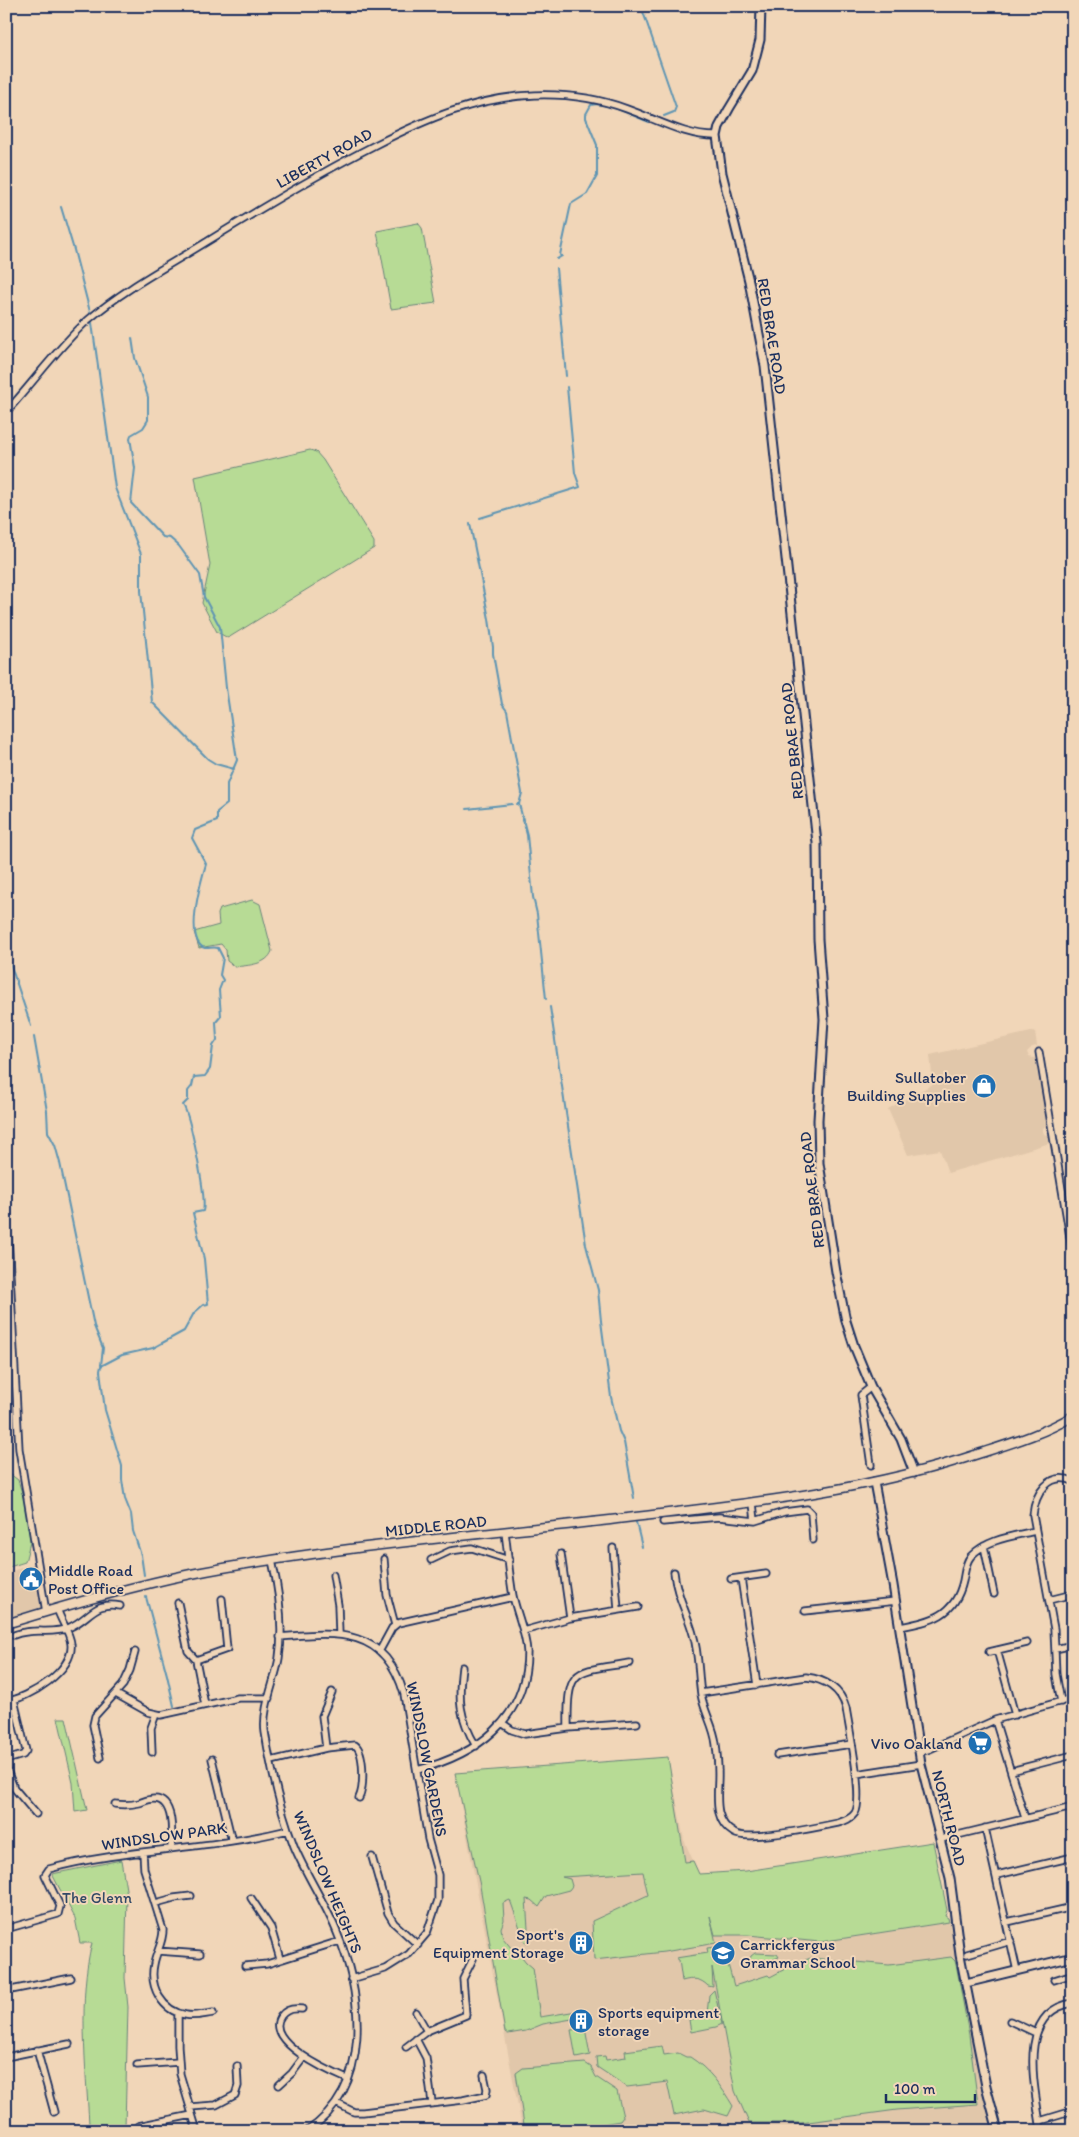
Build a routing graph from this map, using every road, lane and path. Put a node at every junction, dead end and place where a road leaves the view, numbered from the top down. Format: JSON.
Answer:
{"nodes":[{"id":1,"x":761,"y":6,"type":"edge"},
{"id":2,"x":717,"y":136,"type":"junction"},
{"id":3,"x":6,"y":412,"type":"edge"},
{"id":4,"x":1039,"y":1052,"type":"dead end"},
{"id":5,"x":6,"y":1196,"type":"edge"},
{"id":6,"x":1073,"y":1255,"type":"edge"},
{"id":7,"x":871,"y":1387,"type":"junction"},
{"id":8,"x":1073,"y":1416,"type":"edge"},
{"id":9,"x":871,"y":1465,"type":"dead end"},
{"id":10,"x":914,"y":1473,"type":"junction"},
{"id":11,"x":1073,"y":1481,"type":"edge"},
{"id":12,"x":874,"y":1482,"type":"junction"},
{"id":13,"x":753,"y":1502,"type":"junction"},
{"id":14,"x":755,"y":1520,"type":"junction"},
{"id":15,"x":664,"y":1522,"type":"dead end"},
{"id":16,"x":1035,"y":1531,"type":"junction"},
{"id":17,"x":505,"y":1532,"type":"junction"},
{"id":18,"x":814,"y":1540,"type":"dead end"},
{"id":19,"x":984,"y":1546,"type":"junction"},
{"id":20,"x":612,"y":1548,"type":"dead end"},
{"id":21,"x":561,"y":1554,"type":"dead end"},
{"id":22,"x":384,"y":1559,"type":"dead end"},
{"id":23,"x":272,"y":1560,"type":"junction"},
{"id":24,"x":431,"y":1560,"type":"dead end"},
{"id":25,"x":509,"y":1560,"type":"junction"},
{"id":26,"x":674,"y":1572,"type":"dead end"},
{"id":27,"x":766,"y":1574,"type":"dead end"},
{"id":28,"x":333,"y":1575,"type":"dead end"},
{"id":29,"x":741,"y":1578,"type":"junction"},
{"id":30,"x":731,"y":1579,"type":"dead end"},
{"id":31,"x":994,"y":1594,"type":"dead end"},
{"id":32,"x":1073,"y":1594,"type":"edge"},
{"id":33,"x":513,"y":1597,"type":"junction"},
{"id":34,"x":222,"y":1599,"type":"dead end"},
{"id":35,"x":1049,"y":1600,"type":"junction"},
{"id":36,"x":896,"y":1601,"type":"junction"},
{"id":37,"x":178,"y":1602,"type":"dead end"},
{"id":38,"x":120,"y":1606,"type":"dead end"},
{"id":39,"x":638,"y":1607,"type":"dead end"},
{"id":40,"x":56,"y":1608,"type":"junction"},
{"id":41,"x":618,"y":1610,"type":"junction"},
{"id":42,"x":805,"y":1610,"type":"dead end"},
{"id":43,"x":46,"y":1612,"type":"junction"},
{"id":44,"x":570,"y":1618,"type":"junction"},
{"id":45,"x":6,"y":1624,"type":"edge"},
{"id":46,"x":395,"y":1625,"type":"junction"},
{"id":47,"x":900,"y":1627,"type":"junction"},
{"id":48,"x":65,"y":1629,"type":"junction"},
{"id":49,"x":523,"y":1631,"type":"junction"},
{"id":50,"x":339,"y":1634,"type":"junction"},
{"id":51,"x":14,"y":1635,"type":"dead end"},
{"id":52,"x":280,"y":1637,"type":"junction"},
{"id":53,"x":1027,"y":1644,"type":"dead end"},
{"id":54,"x":1073,"y":1645,"type":"edge"},
{"id":55,"x":1055,"y":1649,"type":"junction"},
{"id":56,"x":380,"y":1650,"type":"junction"},
{"id":57,"x":997,"y":1650,"type":"junction"},
{"id":58,"x":135,"y":1652,"type":"dead end"},
{"id":59,"x":989,"y":1652,"type":"dead end"},
{"id":60,"x":196,"y":1660,"type":"junction"},
{"id":61,"x":630,"y":1663,"type":"dead end"},
{"id":62,"x":462,"y":1667,"type":"dead end"},
{"id":63,"x":757,"y":1684,"type":"junction"},
{"id":64,"x":332,"y":1692,"type":"dead end"},
{"id":65,"x":701,"y":1693,"type":"junction"},
{"id":66,"x":116,"y":1694,"type":"junction"},
{"id":67,"x":269,"y":1698,"type":"junction"},
{"id":68,"x":1073,"y":1698,"type":"edge"},
{"id":69,"x":14,"y":1700,"type":"junction"},
{"id":70,"x":6,"y":1701,"type":"edge"},
{"id":71,"x":1061,"y":1702,"type":"junction"},
{"id":72,"x":205,"y":1705,"type":"junction"},
{"id":73,"x":156,"y":1714,"type":"junction"},
{"id":74,"x":1015,"y":1715,"type":"junction"},
{"id":75,"x":995,"y":1720,"type":"junction"},
{"id":76,"x":502,"y":1723,"type":"junction"},
{"id":77,"x":637,"y":1723,"type":"dead end"},
{"id":78,"x":568,"y":1728,"type":"junction"},
{"id":79,"x":852,"y":1744,"type":"junction"},
{"id":80,"x":476,"y":1746,"type":"junction"},
{"id":81,"x":326,"y":1748,"type":"junction"},
{"id":82,"x":152,"y":1752,"type":"dead end"},
{"id":83,"x":920,"y":1752,"type":"junction"},
{"id":84,"x":778,"y":1755,"type":"dead end"},
{"id":85,"x":1073,"y":1756,"type":"edge"},
{"id":86,"x":100,"y":1758,"type":"dead end"},
{"id":87,"x":6,"y":1760,"type":"edge"},
{"id":88,"x":212,"y":1760,"type":"dead end"},
{"id":89,"x":271,"y":1761,"type":"junction"},
{"id":90,"x":921,"y":1764,"type":"junction"},
{"id":91,"x":6,"y":1768,"type":"edge"},
{"id":92,"x":417,"y":1770,"type":"junction"},
{"id":93,"x":1011,"y":1771,"type":"junction"},
{"id":94,"x":856,"y":1774,"type":"junction"},
{"id":95,"x":359,"y":1798,"type":"dead end"},
{"id":96,"x":115,"y":1804,"type":"dead end"},
{"id":97,"x":1073,"y":1807,"type":"edge"},
{"id":98,"x":36,"y":1814,"type":"dead end"},
{"id":99,"x":1025,"y":1818,"type":"junction"},
{"id":100,"x":985,"y":1828,"type":"junction"},
{"id":101,"x":288,"y":1830,"type":"junction"},
{"id":102,"x":941,"y":1839,"type":"junction"},
{"id":103,"x":232,"y":1841,"type":"junction"},
{"id":104,"x":171,"y":1849,"type":"junction"},
{"id":105,"x":143,"y":1852,"type":"junction"},
{"id":106,"x":372,"y":1857,"type":"dead end"},
{"id":107,"x":1073,"y":1857,"type":"edge"},
{"id":108,"x":997,"y":1875,"type":"junction"},
{"id":109,"x":192,"y":1896,"type":"dead end"},
{"id":110,"x":251,"y":1898,"type":"dead end"},
{"id":111,"x":156,"y":1903,"type":"junction"},
{"id":112,"x":1073,"y":1907,"type":"edge"},
{"id":113,"x":1007,"y":1922,"type":"junction"},
{"id":114,"x":6,"y":1929,"type":"edge"},
{"id":115,"x":340,"y":1941,"type":"junction"},
{"id":116,"x":1011,"y":1941,"type":"junction"},
{"id":117,"x":418,"y":1945,"type":"junction"},
{"id":118,"x":158,"y":1951,"type":"junction"},
{"id":119,"x":200,"y":1954,"type":"dead end"},
{"id":120,"x":967,"y":1954,"type":"dead end"},
{"id":121,"x":1073,"y":1957,"type":"edge"},
{"id":122,"x":280,"y":1959,"type":"junction"},
{"id":123,"x":473,"y":1959,"type":"dead end"},
{"id":124,"x":244,"y":1966,"type":"dead end"},
{"id":125,"x":1017,"y":1970,"type":"junction"},
{"id":126,"x":1073,"y":1974,"type":"edge"},
{"id":127,"x":71,"y":1978,"type":"dead end"},
{"id":128,"x":351,"y":1979,"type":"junction"},
{"id":129,"x":1054,"y":1980,"type":"dead end"},
{"id":130,"x":966,"y":1983,"type":"junction"},
{"id":131,"x":6,"y":1991,"type":"edge"},
{"id":132,"x":1073,"y":2003,"type":"edge"},
{"id":133,"x":302,"y":2009,"type":"dead end"},
{"id":134,"x":416,"y":2012,"type":"dead end"},
{"id":135,"x":178,"y":2013,"type":"junction"},
{"id":136,"x":213,"y":2013,"type":"dead end"},
{"id":137,"x":1010,"y":2021,"type":"dead end"},
{"id":138,"x":427,"y":2031,"type":"junction"},
{"id":139,"x":1036,"y":2033,"type":"junction"},
{"id":140,"x":416,"y":2039,"type":"junction"},
{"id":141,"x":69,"y":2044,"type":"dead end"},
{"id":142,"x":406,"y":2047,"type":"dead end"},
{"id":143,"x":37,"y":2050,"type":"junction"},
{"id":144,"x":6,"y":2057,"type":"edge"},
{"id":145,"x":304,"y":2057,"type":"junction"},
{"id":146,"x":179,"y":2062,"type":"junction"},
{"id":147,"x":137,"y":2065,"type":"dead end"},
{"id":148,"x":237,"y":2066,"type":"dead end"},
{"id":149,"x":484,"y":2076,"type":"dead end"},
{"id":150,"x":347,"y":2079,"type":"junction"},
{"id":151,"x":280,"y":2085,"type":"dead end"},
{"id":152,"x":336,"y":2103,"type":"junction"},
{"id":153,"x":432,"y":2103,"type":"junction"},
{"id":154,"x":190,"y":2107,"type":"junction"},
{"id":155,"x":1073,"y":2111,"type":"edge"},
{"id":156,"x":54,"y":2112,"type":"dead end"},
{"id":157,"x":192,"y":2115,"type":"junction"},
{"id":158,"x":1040,"y":2121,"type":"junction"},
{"id":159,"x":138,"y":2126,"type":"dead end"},
{"id":160,"x":197,"y":2131,"type":"edge"},
{"id":161,"x":307,"y":2131,"type":"edge"},
{"id":162,"x":998,"y":2131,"type":"edge"},
{"id":163,"x":1041,"y":2131,"type":"edge"}],
"edges":[{"from":1,"to":2,"type":"street"},
{"from":2,"to":3,"type":"street","name":"LIBERTY ROAD"},
{"from":2,"to":7,"type":"street","name":"RED BRAE ROAD"},
{"from":4,"to":6,"type":"street"},
{"from":5,"to":43,"type":"street"},
{"from":7,"to":9,"type":"street"},
{"from":7,"to":10,"type":"street","name":"RED BRAE ROAD"},
{"from":8,"to":10,"type":"main road","name":"MIDDLE ROAD"},
{"from":10,"to":12,"type":"main road","name":"MIDDLE ROAD"},
{"from":11,"to":16,"type":"street"},
{"from":12,"to":13,"type":"main road","name":"MIDDLE ROAD"},
{"from":12,"to":36,"type":"street","name":"NORTH ROAD"},
{"from":13,"to":14,"type":"street"},
{"from":13,"to":17,"type":"main road","name":"MIDDLE ROAD"},
{"from":14,"to":15,"type":"street"},
{"from":14,"to":18,"type":"street"},
{"from":16,"to":19,"type":"street"},
{"from":16,"to":35,"type":"street"},
{"from":17,"to":23,"type":"main road","name":"MIDDLE ROAD"},
{"from":17,"to":25,"type":"street"},
{"from":19,"to":31,"type":"street"},
{"from":19,"to":47,"type":"street"},
{"from":20,"to":41,"type":"street"},
{"from":21,"to":44,"type":"street"},
{"from":22,"to":46,"type":"street"},
{"from":23,"to":40,"type":"main road","name":"MIDDLE ROAD"},
{"from":23,"to":52,"type":"street","name":"WINDSLOW HEIGHTS"},
{"from":24,"to":25,"type":"street"},
{"from":25,"to":33,"type":"street"},
{"from":26,"to":65,"type":"street"},
{"from":27,"to":29,"type":"street"},
{"from":28,"to":50,"type":"street"},
{"from":29,"to":30,"type":"street"},
{"from":29,"to":63,"type":"street"},
{"from":32,"to":35,"type":"street"},
{"from":33,"to":46,"type":"street"},
{"from":33,"to":49,"type":"street"},
{"from":34,"to":60,"type":"street"},
{"from":35,"to":55,"type":"street"},
{"from":36,"to":42,"type":"street"},
{"from":36,"to":47,"type":"street","name":"NORTH ROAD"},
{"from":37,"to":60,"type":"street"},
{"from":38,"to":48,"type":"street"},
{"from":39,"to":41,"type":"street"},
{"from":40,"to":43,"type":"main road","name":"MIDDLE ROAD"},
{"from":40,"to":48,"type":"street"},
{"from":41,"to":44,"type":"street"},
{"from":43,"to":45,"type":"main road","name":"MIDDLE ROAD"},
{"from":44,"to":49,"type":"street"},
{"from":46,"to":56,"type":"street"},
{"from":47,"to":83,"type":"street","name":"NORTH ROAD"},
{"from":48,"to":51,"type":"street"},
{"from":48,"to":69,"type":"street"},
{"from":49,"to":76,"type":"street"},
{"from":50,"to":52,"type":"street"},
{"from":50,"to":56,"type":"street"},
{"from":52,"to":67,"type":"street","name":"WINDSLOW HEIGHTS"},
{"from":53,"to":57,"type":"street"},
{"from":54,"to":55,"type":"street"},
{"from":55,"to":71,"type":"street"},
{"from":56,"to":92,"type":"street","name":"WINDSLOW GARDENS"},
{"from":57,"to":59,"type":"street"},
{"from":57,"to":74,"type":"street"},
{"from":58,"to":66,"type":"street"},
{"from":60,"to":72,"type":"street"},
{"from":61,"to":78,"type":"street"},
{"from":62,"to":80,"type":"street"},
{"from":63,"to":65,"type":"street"},
{"from":63,"to":79,"type":"street"},
{"from":64,"to":81,"type":"street"},
{"from":65,"to":94,"type":"street"},
{"from":66,"to":73,"type":"street"},
{"from":66,"to":86,"type":"street"},
{"from":67,"to":72,"type":"street"},
{"from":67,"to":89,"type":"street","name":"WINDSLOW HEIGHTS"},
{"from":68,"to":71,"type":"street"},
{"from":69,"to":70,"type":"street"},
{"from":69,"to":87,"type":"street"},
{"from":71,"to":74,"type":"street"},
{"from":72,"to":73,"type":"street"},
{"from":73,"to":82,"type":"street"},
{"from":74,"to":75,"type":"street"},
{"from":75,"to":83,"type":"street"},
{"from":75,"to":93,"type":"street"},
{"from":76,"to":78,"type":"street"},
{"from":76,"to":80,"type":"street"},
{"from":77,"to":78,"type":"street"},
{"from":79,"to":84,"type":"street"},
{"from":79,"to":94,"type":"street"},
{"from":80,"to":92,"type":"street"},
{"from":81,"to":89,"type":"street"},
{"from":81,"to":95,"type":"street"},
{"from":83,"to":90,"type":"street","name":"NORTH ROAD"},
{"from":85,"to":93,"type":"street"},
{"from":88,"to":103,"type":"street"},
{"from":89,"to":101,"type":"street","name":"WINDSLOW HEIGHTS"},
{"from":90,"to":94,"type":"street"},
{"from":90,"to":102,"type":"street","name":"NORTH ROAD"},
{"from":91,"to":98,"type":"street"},
{"from":92,"to":117,"type":"street","name":"WINDSLOW GARDENS"},
{"from":93,"to":99,"type":"street"},
{"from":96,"to":104,"type":"street"},
{"from":97,"to":99,"type":"street"},
{"from":99,"to":100,"type":"street"},
{"from":100,"to":102,"type":"street"},
{"from":100,"to":108,"type":"street"},
{"from":101,"to":103,"type":"street","name":"WINDSLOW PARK"},
{"from":101,"to":115,"type":"street","name":"WINDSLOW HEIGHTS"},
{"from":102,"to":130,"type":"street","name":"NORTH ROAD"},
{"from":103,"to":104,"type":"street","name":"WINDSLOW PARK"},
{"from":104,"to":105,"type":"street","name":"WINDSLOW PARK"},
{"from":105,"to":111,"type":"street"},
{"from":105,"to":114,"type":"street","name":"WINDSLOW PARK"},
{"from":106,"to":117,"type":"street"},
{"from":107,"to":108,"type":"street"},
{"from":108,"to":113,"type":"street"},
{"from":109,"to":111,"type":"street"},
{"from":110,"to":122,"type":"street"},
{"from":111,"to":118,"type":"street"},
{"from":112,"to":113,"type":"street"},
{"from":113,"to":116,"type":"street"},
{"from":115,"to":122,"type":"street"},
{"from":115,"to":128,"type":"street","name":"WINDSLOW HEIGHTS"},
{"from":116,"to":120,"type":"street"},
{"from":116,"to":125,"type":"street"},
{"from":117,"to":128,"type":"street"},
{"from":118,"to":119,"type":"street"},
{"from":118,"to":135,"type":"street"},
{"from":121,"to":125,"type":"street"},
{"from":122,"to":124,"type":"street"},
{"from":123,"to":138,"type":"street"},
{"from":125,"to":130,"type":"street"},
{"from":126,"to":129,"type":"street"},
{"from":127,"to":131,"type":"street"},
{"from":128,"to":150,"type":"street","name":"WINDSLOW HEIGHTS"},
{"from":130,"to":162,"type":"street","name":"NORTH ROAD"},
{"from":132,"to":139,"type":"street"},
{"from":133,"to":145,"type":"street"},
{"from":134,"to":138,"type":"street"},
{"from":135,"to":136,"type":"street"},
{"from":135,"to":146,"type":"street"},
{"from":137,"to":139,"type":"street"},
{"from":138,"to":140,"type":"street"},
{"from":139,"to":158,"type":"street"},
{"from":140,"to":142,"type":"street"},
{"from":140,"to":153,"type":"street"},
{"from":141,"to":143,"type":"street"},
{"from":143,"to":144,"type":"street"},
{"from":143,"to":156,"type":"street"},
{"from":145,"to":150,"type":"street"},
{"from":145,"to":151,"type":"street"},
{"from":146,"to":147,"type":"street"},
{"from":146,"to":154,"type":"street"},
{"from":148,"to":154,"type":"street"},
{"from":149,"to":153,"type":"street"},
{"from":150,"to":152,"type":"street","name":"WINDSLOW HEIGHTS"},
{"from":152,"to":153,"type":"street"},
{"from":152,"to":161,"type":"street","name":"WINDSLOW HEIGHTS"},
{"from":154,"to":157,"type":"street"},
{"from":155,"to":158,"type":"street"},
{"from":157,"to":159,"type":"street"},
{"from":157,"to":160,"type":"street"},
{"from":158,"to":163,"type":"street"}]}
